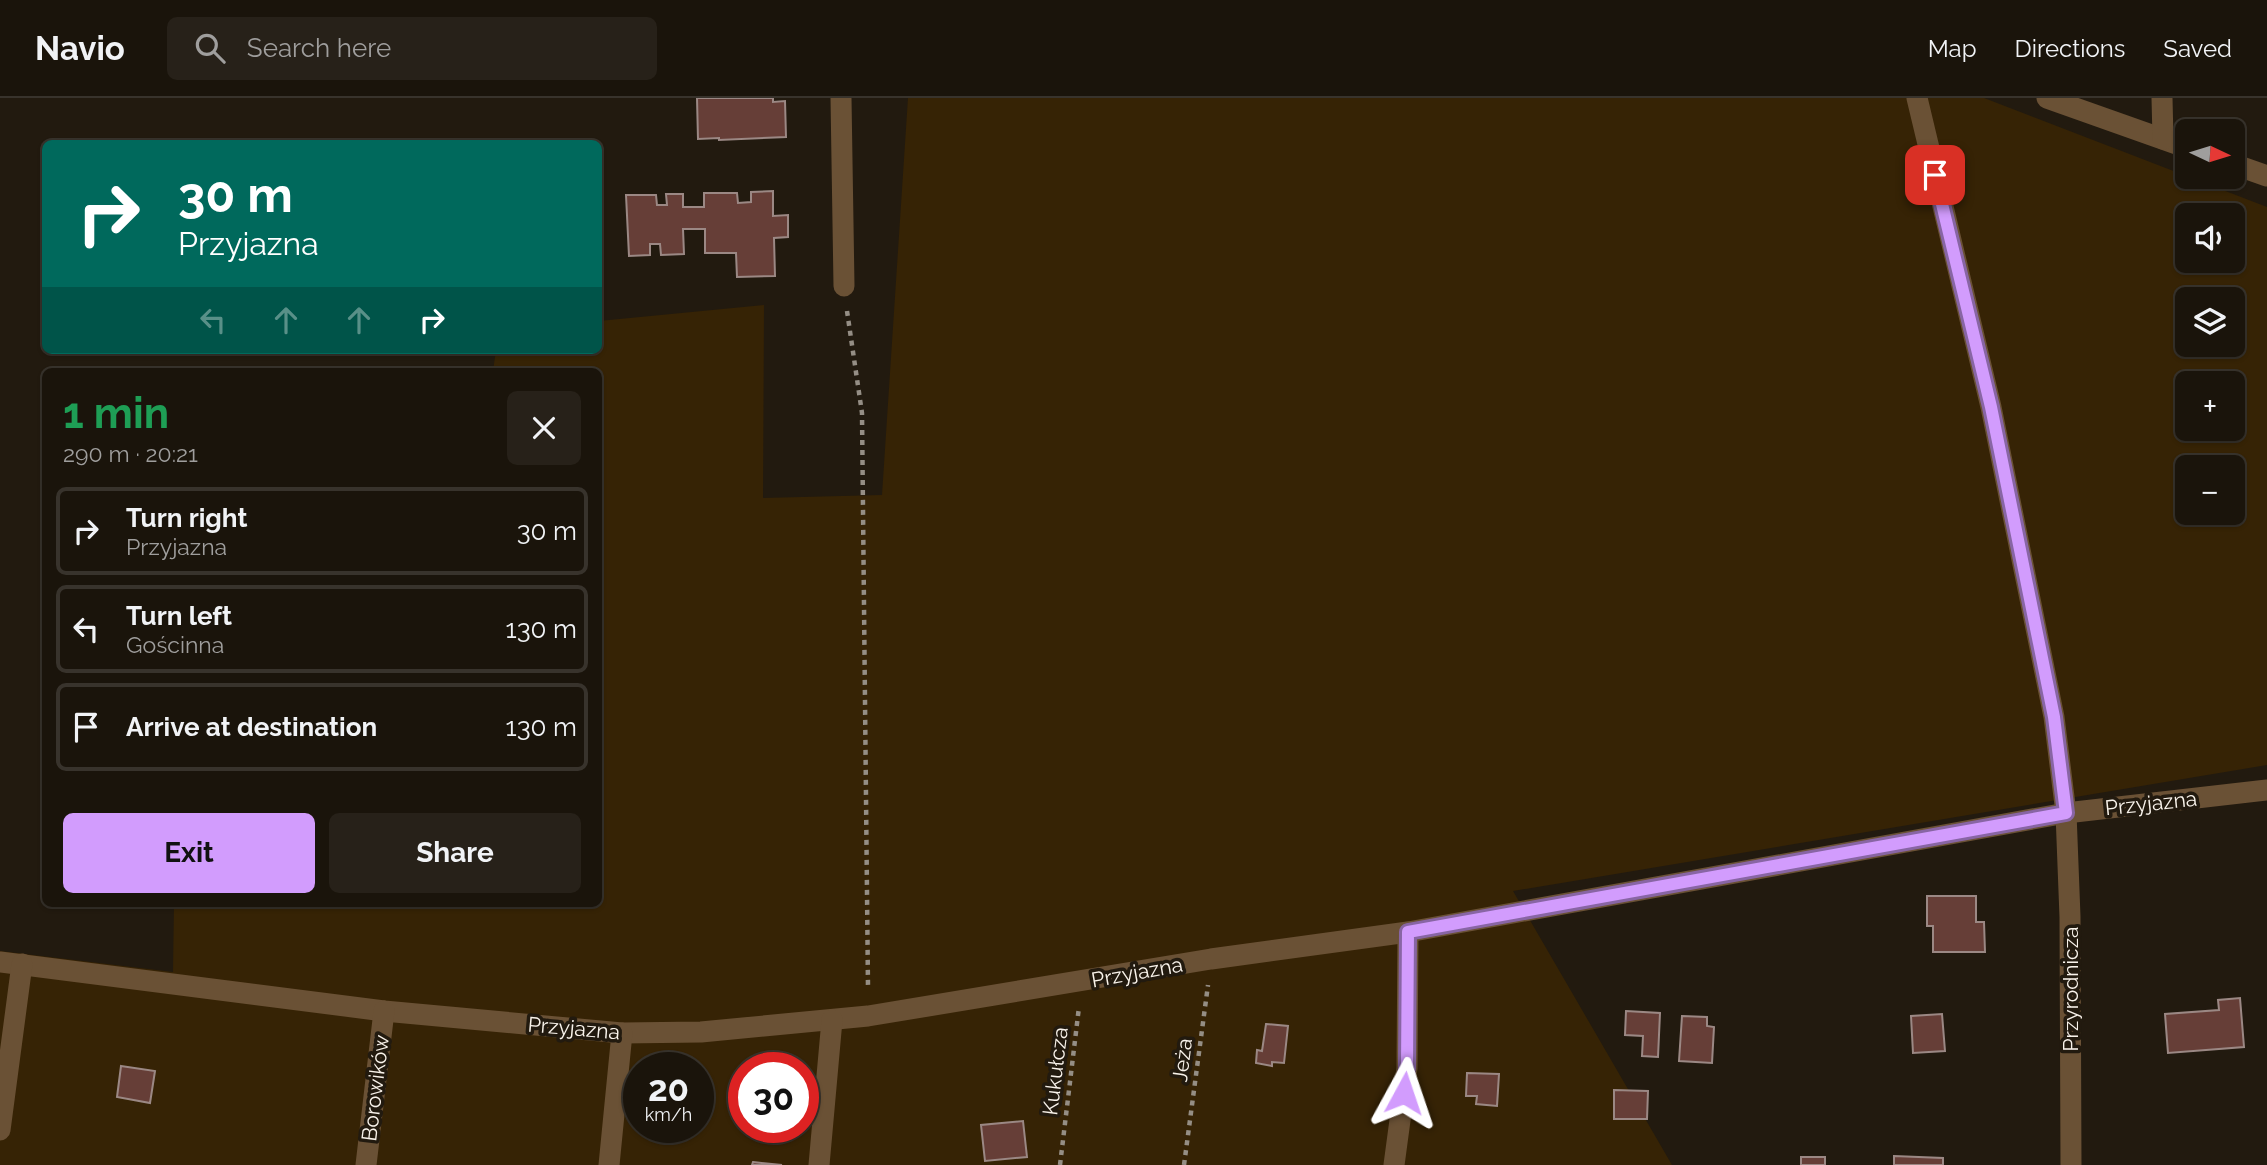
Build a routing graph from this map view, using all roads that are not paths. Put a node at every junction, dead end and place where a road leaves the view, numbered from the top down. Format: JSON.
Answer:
{"nodes":[{"id":1,"x":841,"y":98,"type":"edge"},
{"id":2,"x":1917,"y":98,"type":"edge"},
{"id":3,"x":2047,"y":98,"type":"edge"},
{"id":4,"x":2162,"y":98,"type":"edge"},
{"id":5,"x":2163,"y":139,"type":"junction"},
{"id":6,"x":2175,"y":143,"type":"edge"},
{"id":7,"x":2245,"y":168,"type":"edge"},
{"id":8,"x":2267,"y":176,"type":"edge"},
{"id":9,"x":844,"y":286,"type":"road end"},
{"id":10,"x":2267,"y":790,"type":"edge"},
{"id":11,"x":2066,"y":813,"type":"junction"},
{"id":12,"x":1408,"y":932,"type":"junction"},
{"id":13,"x":0,"y":962,"type":"edge"},
{"id":14,"x":22,"y":964,"type":"junction"},
{"id":15,"x":384,"y":1012,"type":"junction"},
{"id":16,"x":832,"y":1020,"type":"junction"},
{"id":17,"x":622,"y":1033,"type":"junction"},
{"id":18,"x":0,"y":1130,"type":"edge"},
{"id":19,"x":366,"y":1165,"type":"edge"},
{"id":20,"x":609,"y":1165,"type":"edge"},
{"id":21,"x":819,"y":1165,"type":"edge"},
{"id":22,"x":1394,"y":1165,"type":"edge"},
{"id":23,"x":2071,"y":1165,"type":"edge"}],
"edges":[{"from":1,"to":9,"type":"street"},
{"from":2,"to":11,"type":"street","name":"Przyrodnicza"},
{"from":3,"to":5,"type":"street"},
{"from":4,"to":5,"type":"street"},
{"from":5,"to":6,"type":"street"},
{"from":7,"to":8,"type":"street"},
{"from":10,"to":11,"type":"street","name":"Przyjazna"},
{"from":11,"to":12,"type":"street","name":"Przyjazna"},
{"from":11,"to":23,"type":"street","name":"Przyrodnicza"},
{"from":12,"to":16,"type":"street","name":"Przyjazna"},
{"from":12,"to":22,"type":"street"},
{"from":13,"to":14,"type":"street","name":"Przyjazna"},
{"from":14,"to":15,"type":"street","name":"Przyjazna"},
{"from":14,"to":18,"type":"street"},
{"from":15,"to":17,"type":"street","name":"Przyjazna"},
{"from":15,"to":19,"type":"street","name":"Borowików"},
{"from":16,"to":17,"type":"street","name":"Przyjazna"},
{"from":16,"to":21,"type":"street"},
{"from":17,"to":20,"type":"street"}]}
